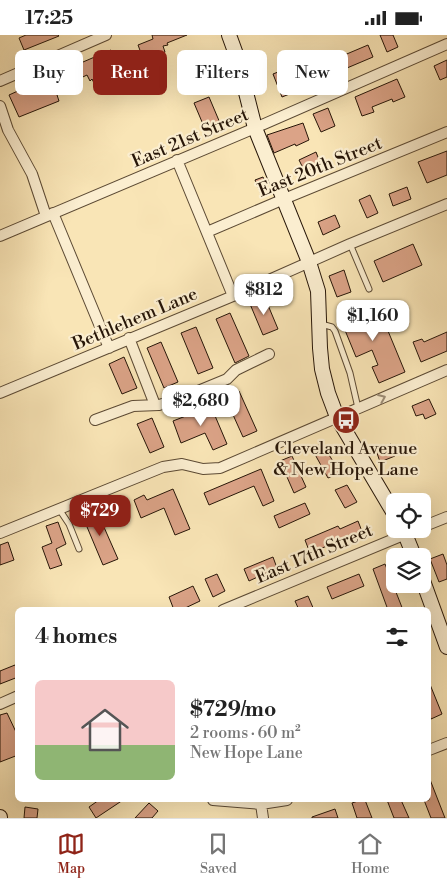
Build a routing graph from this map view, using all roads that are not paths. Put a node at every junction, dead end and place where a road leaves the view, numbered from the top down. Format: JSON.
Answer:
{"nodes":[{"id":1,"x":106,"y":35,"type":"edge"},
{"id":2,"x":229,"y":35,"type":"edge"},
{"id":3,"x":447,"y":45,"type":"edge"},
{"id":4,"x":0,"y":81,"type":"edge"},
{"id":5,"x":0,"y":106,"type":"edge"},
{"id":6,"x":254,"y":128,"type":"junction"},
{"id":7,"x":447,"y":132,"type":"edge"},
{"id":8,"x":177,"y":160,"type":"junction"},
{"id":9,"x":284,"y":199,"type":"junction"},
{"id":10,"x":447,"y":204,"type":"edge"},
{"id":11,"x":49,"y":215,"type":"junction"},
{"id":12,"x":206,"y":233,"type":"junction"},
{"id":13,"x":0,"y":236,"type":"edge"},
{"id":14,"x":350,"y":244,"type":"junction"},
{"id":15,"x":309,"y":261,"type":"junction"},
{"id":16,"x":370,"y":289,"type":"dead end"},
{"id":17,"x":232,"y":296,"type":"junction"},
{"id":18,"x":319,"y":323,"type":"junction"},
{"id":19,"x":129,"y":338,"type":"junction"},
{"id":20,"x":109,"y":348,"type":"junction"},
{"id":21,"x":268,"y":354,"type":"dead end"},
{"id":22,"x":447,"y":370,"type":"edge"},
{"id":23,"x":0,"y":393,"type":"edge"},
{"id":24,"x":155,"y":405,"type":"junction"},
{"id":25,"x":358,"y":408,"type":"junction"},
{"id":26,"x":337,"y":417,"type":"junction"},
{"id":27,"x":95,"y":420,"type":"dead end"},
{"id":28,"x":386,"y":500,"type":"edge"},
{"id":29,"x":59,"y":509,"type":"junction"},
{"id":30,"x":447,"y":517,"type":"edge"},
{"id":31,"x":431,"y":523,"type":"edge"},
{"id":32,"x":0,"y":533,"type":"edge"},
{"id":33,"x":390,"y":538,"type":"edge"},
{"id":34,"x":79,"y":549,"type":"dead end"},
{"id":35,"x":427,"y":593,"type":"edge"},
{"id":36,"x":230,"y":607,"type":"edge"},
{"id":37,"x":447,"y":647,"type":"edge"},
{"id":38,"x":15,"y":697,"type":"edge"},
{"id":39,"x":0,"y":704,"type":"edge"},
{"id":40,"x":447,"y":743,"type":"edge"},
{"id":41,"x":431,"y":749,"type":"edge"},
{"id":42,"x":237,"y":802,"type":"edge"},
{"id":43,"x":274,"y":802,"type":"edge"},
{"id":44,"x":261,"y":804,"type":"junction"},
{"id":45,"x":263,"y":818,"type":"edge"}],
"edges":[{"from":1,"to":4,"type":"street"},
{"from":2,"to":6,"type":"street"},
{"from":3,"to":6,"type":"street","name":"East 21st Street"},
{"from":5,"to":11,"type":"street"},
{"from":6,"to":8,"type":"street","name":"East 21st Street"},
{"from":6,"to":9,"type":"street"},
{"from":7,"to":9,"type":"street","name":"East 20th Street"},
{"from":8,"to":11,"type":"street","name":"East 21st Street"},
{"from":8,"to":12,"type":"street"},
{"from":9,"to":12,"type":"street","name":"East 20th Street"},
{"from":9,"to":15,"type":"street"},
{"from":10,"to":14,"type":"street","name":"Bethlehem Lane"},
{"from":11,"to":13,"type":"street","name":"East 21st Street"},
{"from":11,"to":20,"type":"street"},
{"from":12,"to":17,"type":"street"},
{"from":14,"to":15,"type":"street","name":"Bethlehem Lane"},
{"from":14,"to":16,"type":"lane"},
{"from":15,"to":17,"type":"street","name":"Bethlehem Lane"},
{"from":15,"to":18,"type":"street"},
{"from":17,"to":19,"type":"street","name":"Bethlehem Lane"},
{"from":18,"to":25,"type":"lane"},
{"from":18,"to":26,"type":"street"},
{"from":19,"to":20,"type":"street","name":"Bethlehem Lane"},
{"from":19,"to":24,"type":"street"},
{"from":20,"to":23,"type":"street","name":"Bethlehem Lane"},
{"from":21,"to":24,"type":"street"},
{"from":25,"to":22,"type":"street","one_way":true},
{"from":24,"to":27,"type":"street"},
{"from":25,"to":26,"type":"street"},
{"from":26,"to":28,"type":"street"},
{"from":26,"to":29,"type":"street"},
{"from":29,"to":32,"type":"street"},
{"from":29,"to":34,"type":"lane"},
{"from":30,"to":31,"type":"street"},
{"from":33,"to":36,"type":"street","name":"East 17th Street"},
{"from":35,"to":37,"type":"street"},
{"from":38,"to":39,"type":"street"},
{"from":40,"to":41,"type":"street"},
{"from":42,"to":44,"type":"street"},
{"from":43,"to":44,"type":"street"},
{"from":44,"to":45,"type":"street"}]}
